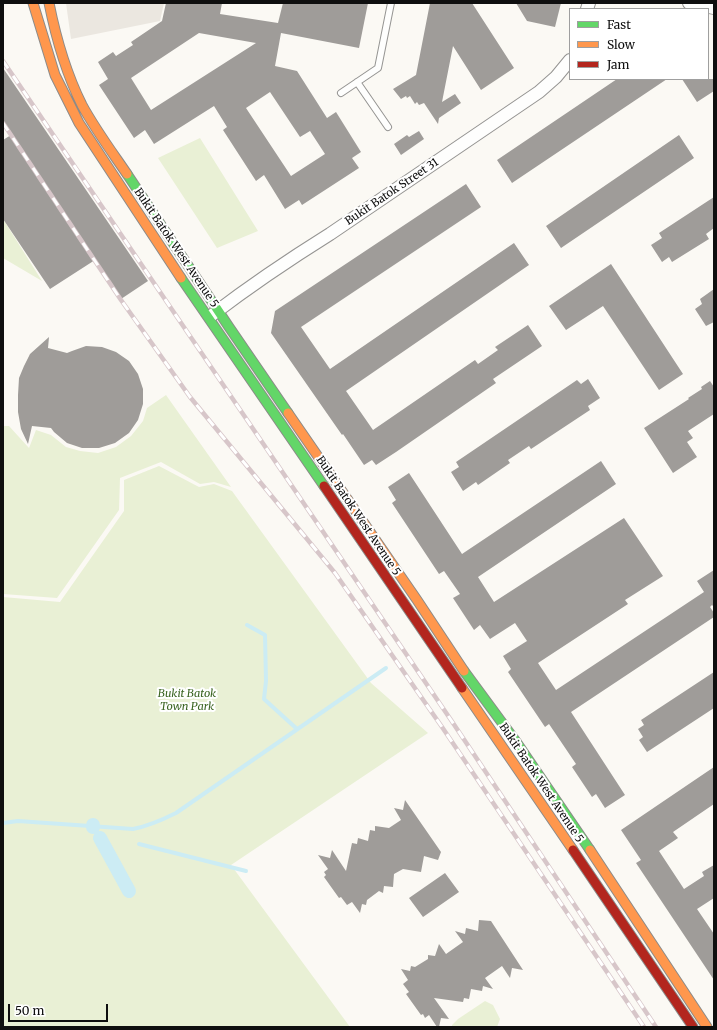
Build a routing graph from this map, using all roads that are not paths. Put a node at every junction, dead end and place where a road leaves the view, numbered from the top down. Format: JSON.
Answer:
{"nodes":[{"id":1,"x":33,"y":3,"type":"edge"},
{"id":2,"x":49,"y":3,"type":"edge"},
{"id":3,"x":391,"y":3,"type":"edge"},
{"id":4,"x":689,"y":3,"type":"edge"},
{"id":5,"x":714,"y":8,"type":"edge"},
{"id":6,"x":569,"y":61,"type":"edge"},
{"id":7,"x":357,"y":82,"type":"junction"},
{"id":8,"x":341,"y":93,"type":"dead end"},
{"id":9,"x":388,"y":126,"type":"dead end"},
{"id":10,"x":219,"y":310,"type":"junction"},
{"id":11,"x":208,"y":318,"type":"junction"},
{"id":12,"x":693,"y":1027,"type":"edge"},
{"id":13,"x":707,"y":1027,"type":"edge"}],
"edges":[{"from":1,"to":11,"type":"street","name":"Bukit Batok West Avenue 5"},
{"from":2,"to":10,"type":"street","name":"Bukit Batok West Avenue 5"},
{"from":3,"to":7,"type":"lane"},
{"from":4,"to":5,"type":"street"},
{"from":6,"to":10,"type":"street","name":"Bukit Batok Street 31"},
{"from":7,"to":8,"type":"lane"},
{"from":7,"to":9,"type":"lane"},
{"from":10,"to":11,"type":"street","name":"Bukit Batok Street 31"},
{"from":10,"to":13,"type":"street","name":"Bukit Batok West Avenue 5"},
{"from":11,"to":12,"type":"street","name":"Bukit Batok West Avenue 5"}]}
